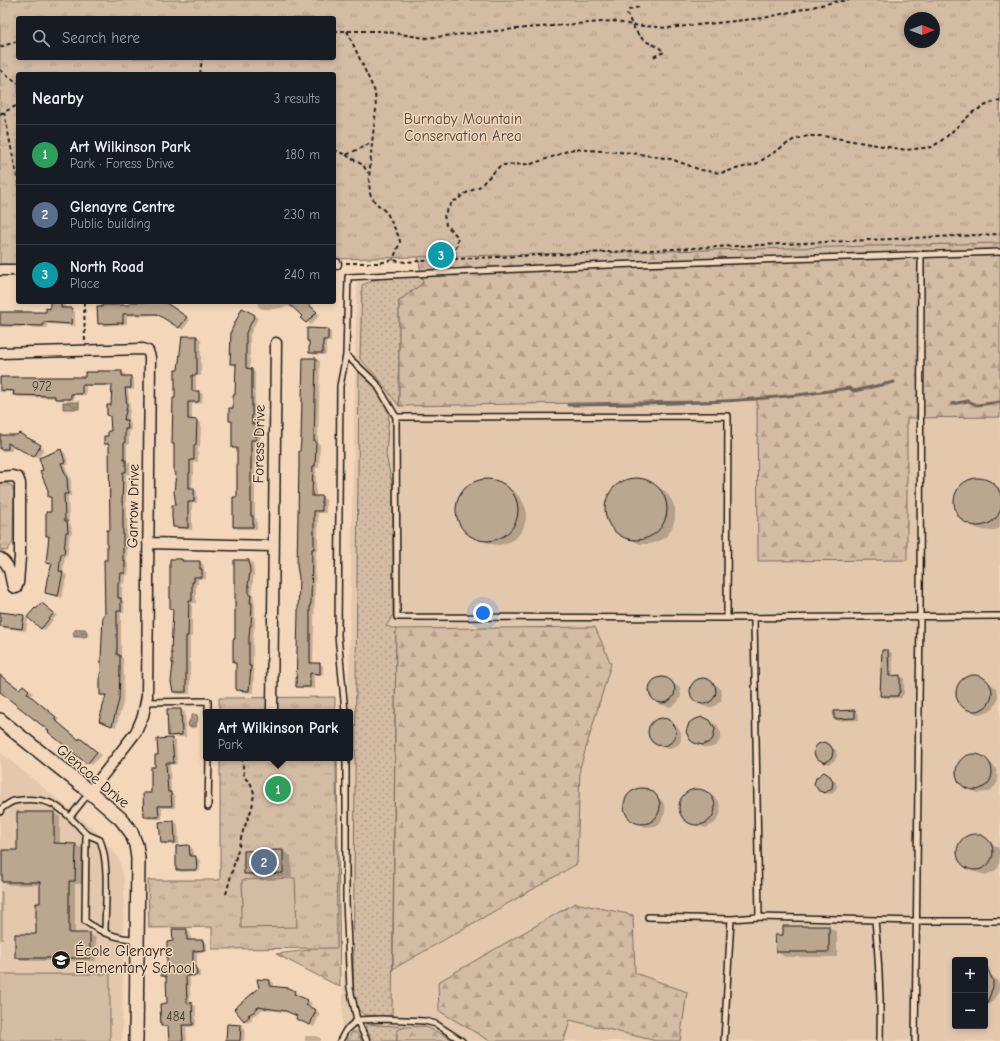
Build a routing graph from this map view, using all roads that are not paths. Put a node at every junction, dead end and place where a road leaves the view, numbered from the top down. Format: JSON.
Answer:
{"nodes":[{"id":1,"x":1000,"y":252,"type":"edge"},
{"id":2,"x":921,"y":254,"type":"junction"},
{"id":3,"x":0,"y":270,"type":"edge"},
{"id":4,"x":16,"y":270,"type":"edge"},
{"id":5,"x":276,"y":343,"type":"dead end"},
{"id":6,"x":0,"y":353,"type":"edge"},
{"id":7,"x":346,"y":355,"type":"junction"},
{"id":8,"x":396,"y":417,"type":"junction"},
{"id":9,"x":0,"y":477,"type":"edge"},
{"id":10,"x":148,"y":543,"type":"junction"},
{"id":11,"x":273,"y":546,"type":"junction"},
{"id":12,"x":0,"y":558,"type":"edge"},
{"id":13,"x":1000,"y":616,"type":"edge"},
{"id":14,"x":920,"y":617,"type":"junction"},
{"id":15,"x":727,"y":618,"type":"junction"},
{"id":16,"x":754,"y":618,"type":"junction"},
{"id":17,"x":146,"y":702,"type":"junction"},
{"id":18,"x":208,"y":709,"type":"edge"},
{"id":19,"x":272,"y":709,"type":"edge"},
{"id":20,"x":345,"y":709,"type":"edge"},
{"id":21,"x":0,"y":720,"type":"edge"},
{"id":22,"x":209,"y":761,"type":"edge"},
{"id":23,"x":346,"y":761,"type":"edge"},
{"id":24,"x":90,"y":792,"type":"junction"},
{"id":25,"x":208,"y":807,"type":"dead end"},
{"id":26,"x":0,"y":812,"type":"edge"},
{"id":27,"x":70,"y":817,"type":"junction"},
{"id":28,"x":86,"y":834,"type":"junction"},
{"id":29,"x":648,"y":917,"type":"dead end"},
{"id":30,"x":759,"y":917,"type":"junction"},
{"id":31,"x":731,"y":919,"type":"junction"},
{"id":32,"x":875,"y":920,"type":"junction"},
{"id":33,"x":916,"y":922,"type":"junction"},
{"id":34,"x":1000,"y":922,"type":"edge"},
{"id":35,"x":105,"y":933,"type":"junction"},
{"id":36,"x":137,"y":939,"type":"junction"},
{"id":37,"x":357,"y":1020,"type":"junction"},
{"id":38,"x":136,"y":1041,"type":"edge"},
{"id":39,"x":340,"y":1041,"type":"edge"},
{"id":40,"x":367,"y":1041,"type":"edge"},
{"id":41,"x":462,"y":1041,"type":"edge"},
{"id":42,"x":724,"y":1041,"type":"edge"},
{"id":43,"x":880,"y":1041,"type":"edge"},
{"id":44,"x":915,"y":1041,"type":"edge"}],
"edges":[{"from":1,"to":2,"type":"lane"},
{"from":2,"to":7,"type":"lane"},
{"from":2,"to":14,"type":"lane"},
{"from":3,"to":4,"type":"street"},
{"from":5,"to":11,"type":"street","name":"Foress Drive"},
{"from":6,"to":10,"type":"street","name":"Garrow Drive"},
{"from":7,"to":8,"type":"lane"},
{"from":7,"to":20,"type":"lane"},
{"from":8,"to":15,"type":"lane"},
{"from":8,"to":15,"type":"lane"},
{"from":9,"to":12,"type":"street"},
{"from":10,"to":11,"type":"street"},
{"from":10,"to":17,"type":"street","name":"Garrow Drive"},
{"from":11,"to":19,"type":"street","name":"Foress Drive"},
{"from":13,"to":14,"type":"lane"},
{"from":14,"to":16,"type":"lane"},
{"from":14,"to":33,"type":"lane"},
{"from":15,"to":16,"type":"lane"},
{"from":16,"to":30,"type":"lane"},
{"from":17,"to":18,"type":"lane"},
{"from":17,"to":24,"type":"street","name":"Garrow Drive"},
{"from":21,"to":24,"type":"street","name":"Glencoe Drive"},
{"from":22,"to":25,"type":"lane"},
{"from":23,"to":37,"type":"lane"},
{"from":24,"to":27,"type":"lane"},
{"from":24,"to":36,"type":"street","name":"Glencoe Drive"},
{"from":26,"to":27,"type":"lane"},
{"from":27,"to":28,"type":"lane"},
{"from":28,"to":35,"type":"lane"},
{"from":28,"to":35,"type":"lane"},
{"from":29,"to":31,"type":"lane"},
{"from":30,"to":31,"type":"lane"},
{"from":30,"to":32,"type":"lane"},
{"from":31,"to":42,"type":"lane"},
{"from":32,"to":33,"type":"lane"},
{"from":32,"to":43,"type":"lane"},
{"from":33,"to":34,"type":"lane"},
{"from":33,"to":44,"type":"lane"},
{"from":35,"to":36,"type":"lane"},
{"from":36,"to":38,"type":"street","name":"Glencoe Drive"},
{"from":37,"to":39,"type":"lane"},
{"from":37,"to":40,"type":"lane"},
{"from":37,"to":41,"type":"lane"}]}
